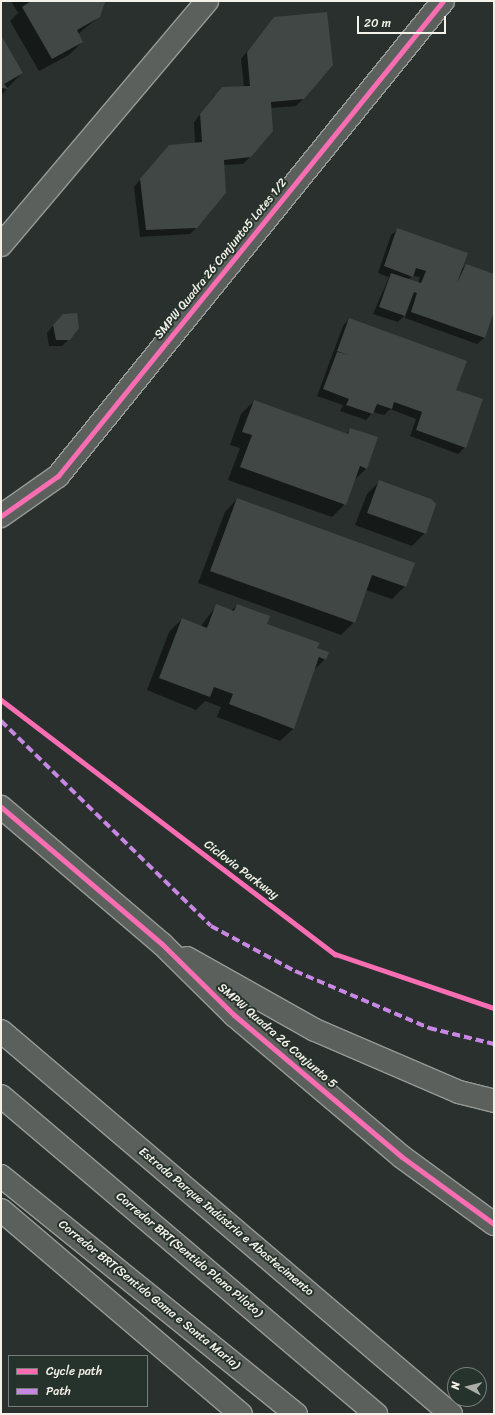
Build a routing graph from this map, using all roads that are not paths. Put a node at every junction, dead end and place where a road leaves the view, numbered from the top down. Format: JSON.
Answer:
{"nodes":[{"id":1,"x":207,"y":1,"type":"edge"},
{"id":2,"x":443,"y":1,"type":"edge"},
{"id":3,"x":1,"y":245,"type":"edge"},
{"id":4,"x":1,"y":516,"type":"edge"},
{"id":5,"x":1,"y":807,"type":"edge"},
{"id":6,"x":162,"y":944,"type":"junction"},
{"id":7,"x":1,"y":1031,"type":"edge"},
{"id":8,"x":1,"y":1096,"type":"edge"},
{"id":9,"x":494,"y":1101,"type":"edge"},
{"id":10,"x":1,"y":1176,"type":"edge"},
{"id":11,"x":1,"y":1210,"type":"edge"},
{"id":12,"x":494,"y":1224,"type":"edge"},
{"id":13,"x":242,"y":1414,"type":"edge"},
{"id":14,"x":296,"y":1414,"type":"edge"},
{"id":15,"x":376,"y":1414,"type":"edge"},
{"id":16,"x":451,"y":1414,"type":"edge"}],
"edges":[{"from":1,"to":3,"type":"main road"},
{"from":2,"to":4,"type":"main road","name":"SMPW Quadra 26 Conjunto5 Lotes 1/2"},
{"from":5,"to":6,"type":"main road","name":"SMPW Quadra 26 Conjunto 5"},
{"from":6,"to":9,"type":"main road","name":"SMPW Quadra 26 Conjunto 5"},
{"from":6,"to":12,"type":"main road","name":"SMPW Quadra 26 Conjunto 5"},
{"from":7,"to":16,"type":"main road","name":"Estrada Parque Indústria e Abastecimento"},
{"from":8,"to":15,"type":"main road","name":"Corredor BRT(Sentido Plano Piloto)"},
{"from":10,"to":14,"type":"main road","name":"Corredor BRT(Sentido Gama e Santa Maria)"},
{"from":11,"to":13,"type":"main road"}]}
